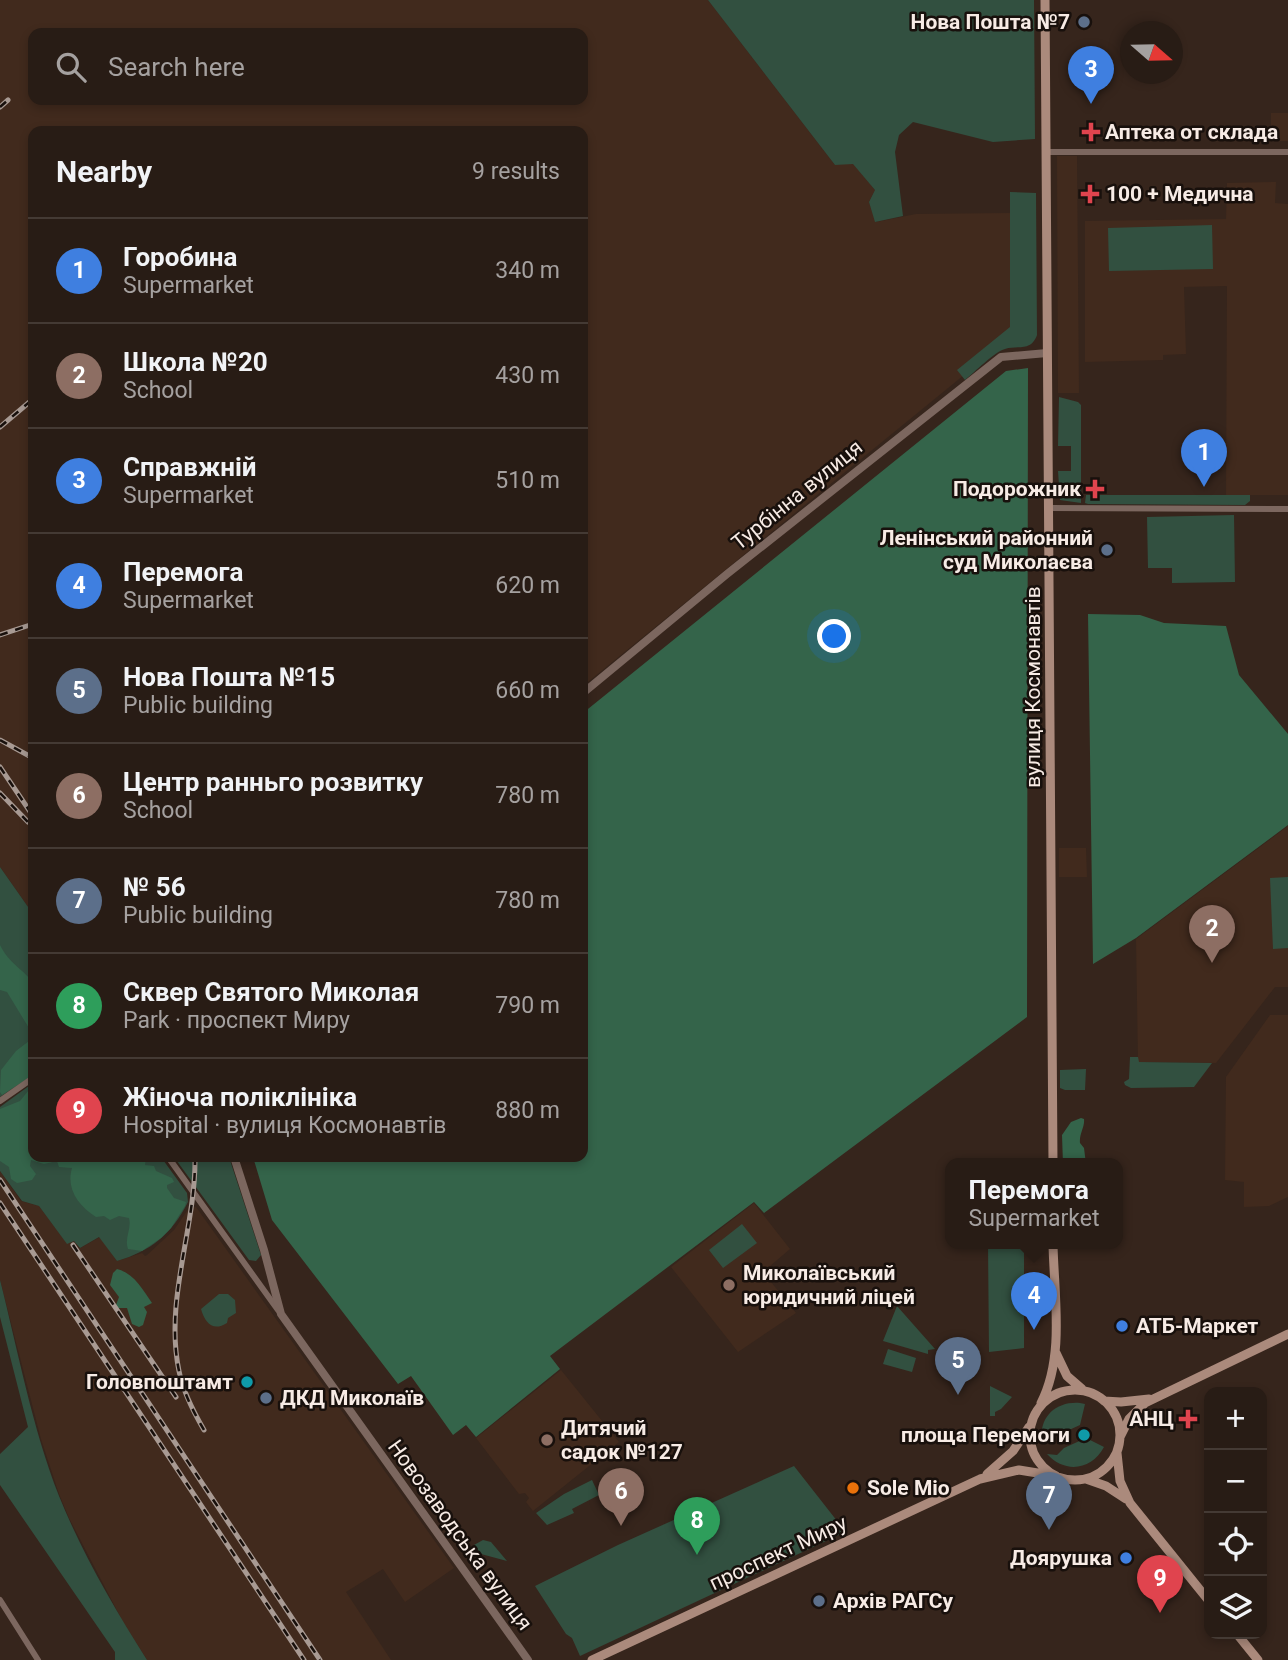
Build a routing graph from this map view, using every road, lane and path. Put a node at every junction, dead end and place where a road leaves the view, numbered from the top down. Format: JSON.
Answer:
{"nodes":[{"id":1,"x":1045,"y":0,"type":"edge"},
{"id":2,"x":1045,"y":152,"type":"junction"},
{"id":3,"x":1288,"y":152,"type":"edge"},
{"id":4,"x":1047,"y":353,"type":"junction"},
{"id":5,"x":1049,"y":508,"type":"junction"},
{"id":6,"x":1288,"y":509,"type":"edge"},
{"id":7,"x":588,"y":690,"type":"edge"},
{"id":8,"x":28,"y":1081,"type":"edge"},
{"id":9,"x":0,"y":1101,"type":"edge"},
{"id":10,"x":1053,"y":1158,"type":"edge"},
{"id":11,"x":172,"y":1162,"type":"edge"},
{"id":12,"x":236,"y":1162,"type":"edge"},
{"id":13,"x":1053,"y":1249,"type":"edge"},
{"id":14,"x":281,"y":1314,"type":"junction"},
{"id":15,"x":1288,"y":1334,"type":"edge"},
{"id":16,"x":1055,"y":1348,"type":"junction"},
{"id":17,"x":1085,"y":1391,"type":"junction"},
{"id":18,"x":1155,"y":1398,"type":"junction"},
{"id":19,"x":1104,"y":1401,"type":"junction"},
{"id":20,"x":1039,"y":1408,"type":"junction"},
{"id":21,"x":1031,"y":1423,"type":"junction"},
{"id":22,"x":1118,"y":1444,"type":"junction"},
{"id":23,"x":1056,"y":1476,"type":"junction"},
{"id":24,"x":980,"y":1479,"type":"junction"},
{"id":25,"x":1084,"y":1479,"type":"junction"},
{"id":26,"x":1130,"y":1503,"type":"junction"},
{"id":27,"x":1204,"y":1595,"type":"edge"},
{"id":28,"x":0,"y":1600,"type":"edge"},
{"id":29,"x":1241,"y":1639,"type":"edge"},
{"id":30,"x":38,"y":1660,"type":"edge"},
{"id":31,"x":528,"y":1660,"type":"edge"},
{"id":32,"x":592,"y":1660,"type":"edge"},
{"id":33,"x":1258,"y":1660,"type":"edge"}],
"edges":[{"from":1,"to":2,"type":"main road","name":"вулиця Космонавтів"},
{"from":2,"to":3,"type":"street"},
{"from":2,"to":4,"type":"main road","name":"вулиця Космонавтів"},
{"from":4,"to":5,"type":"main road","name":"вулиця Космонавтів"},
{"from":4,"to":7,"type":"street","name":"Турбінна вулиця"},
{"from":5,"to":6,"type":"street"},
{"from":5,"to":10,"type":"main road","name":"вулиця Космонавтів"},
{"from":8,"to":9,"type":"street"},
{"from":11,"to":14,"type":"street","name":"Новозаводська вулиця"},
{"from":12,"to":14,"type":"street"},
{"from":13,"to":16,"type":"main road"},
{"from":14,"to":31,"type":"street","name":"Новозаводська вулиця"},
{"from":15,"to":18,"type":"main road"},
{"from":16,"to":17,"type":"main road"},
{"from":16,"to":20,"type":"main road"},
{"from":17,"to":19,"type":"main road"},
{"from":17,"to":20,"type":"main road"},
{"from":18,"to":19,"type":"main road"},
{"from":18,"to":22,"type":"main road"},
{"from":19,"to":22,"type":"main road"},
{"from":20,"to":21,"type":"main road"},
{"from":21,"to":23,"type":"main road"},
{"from":21,"to":24,"type":"main road","name":"проспект Миру"},
{"from":22,"to":25,"type":"main road"},
{"from":22,"to":26,"type":"main road"},
{"from":23,"to":24,"type":"main road","name":"проспект Миру"},
{"from":23,"to":25,"type":"main road"},
{"from":24,"to":32,"type":"main road","name":"проспект Миру"},
{"from":25,"to":26,"type":"main road"},
{"from":26,"to":27,"type":"main road"},
{"from":28,"to":30,"type":"street"},
{"from":29,"to":33,"type":"main road"}]}
